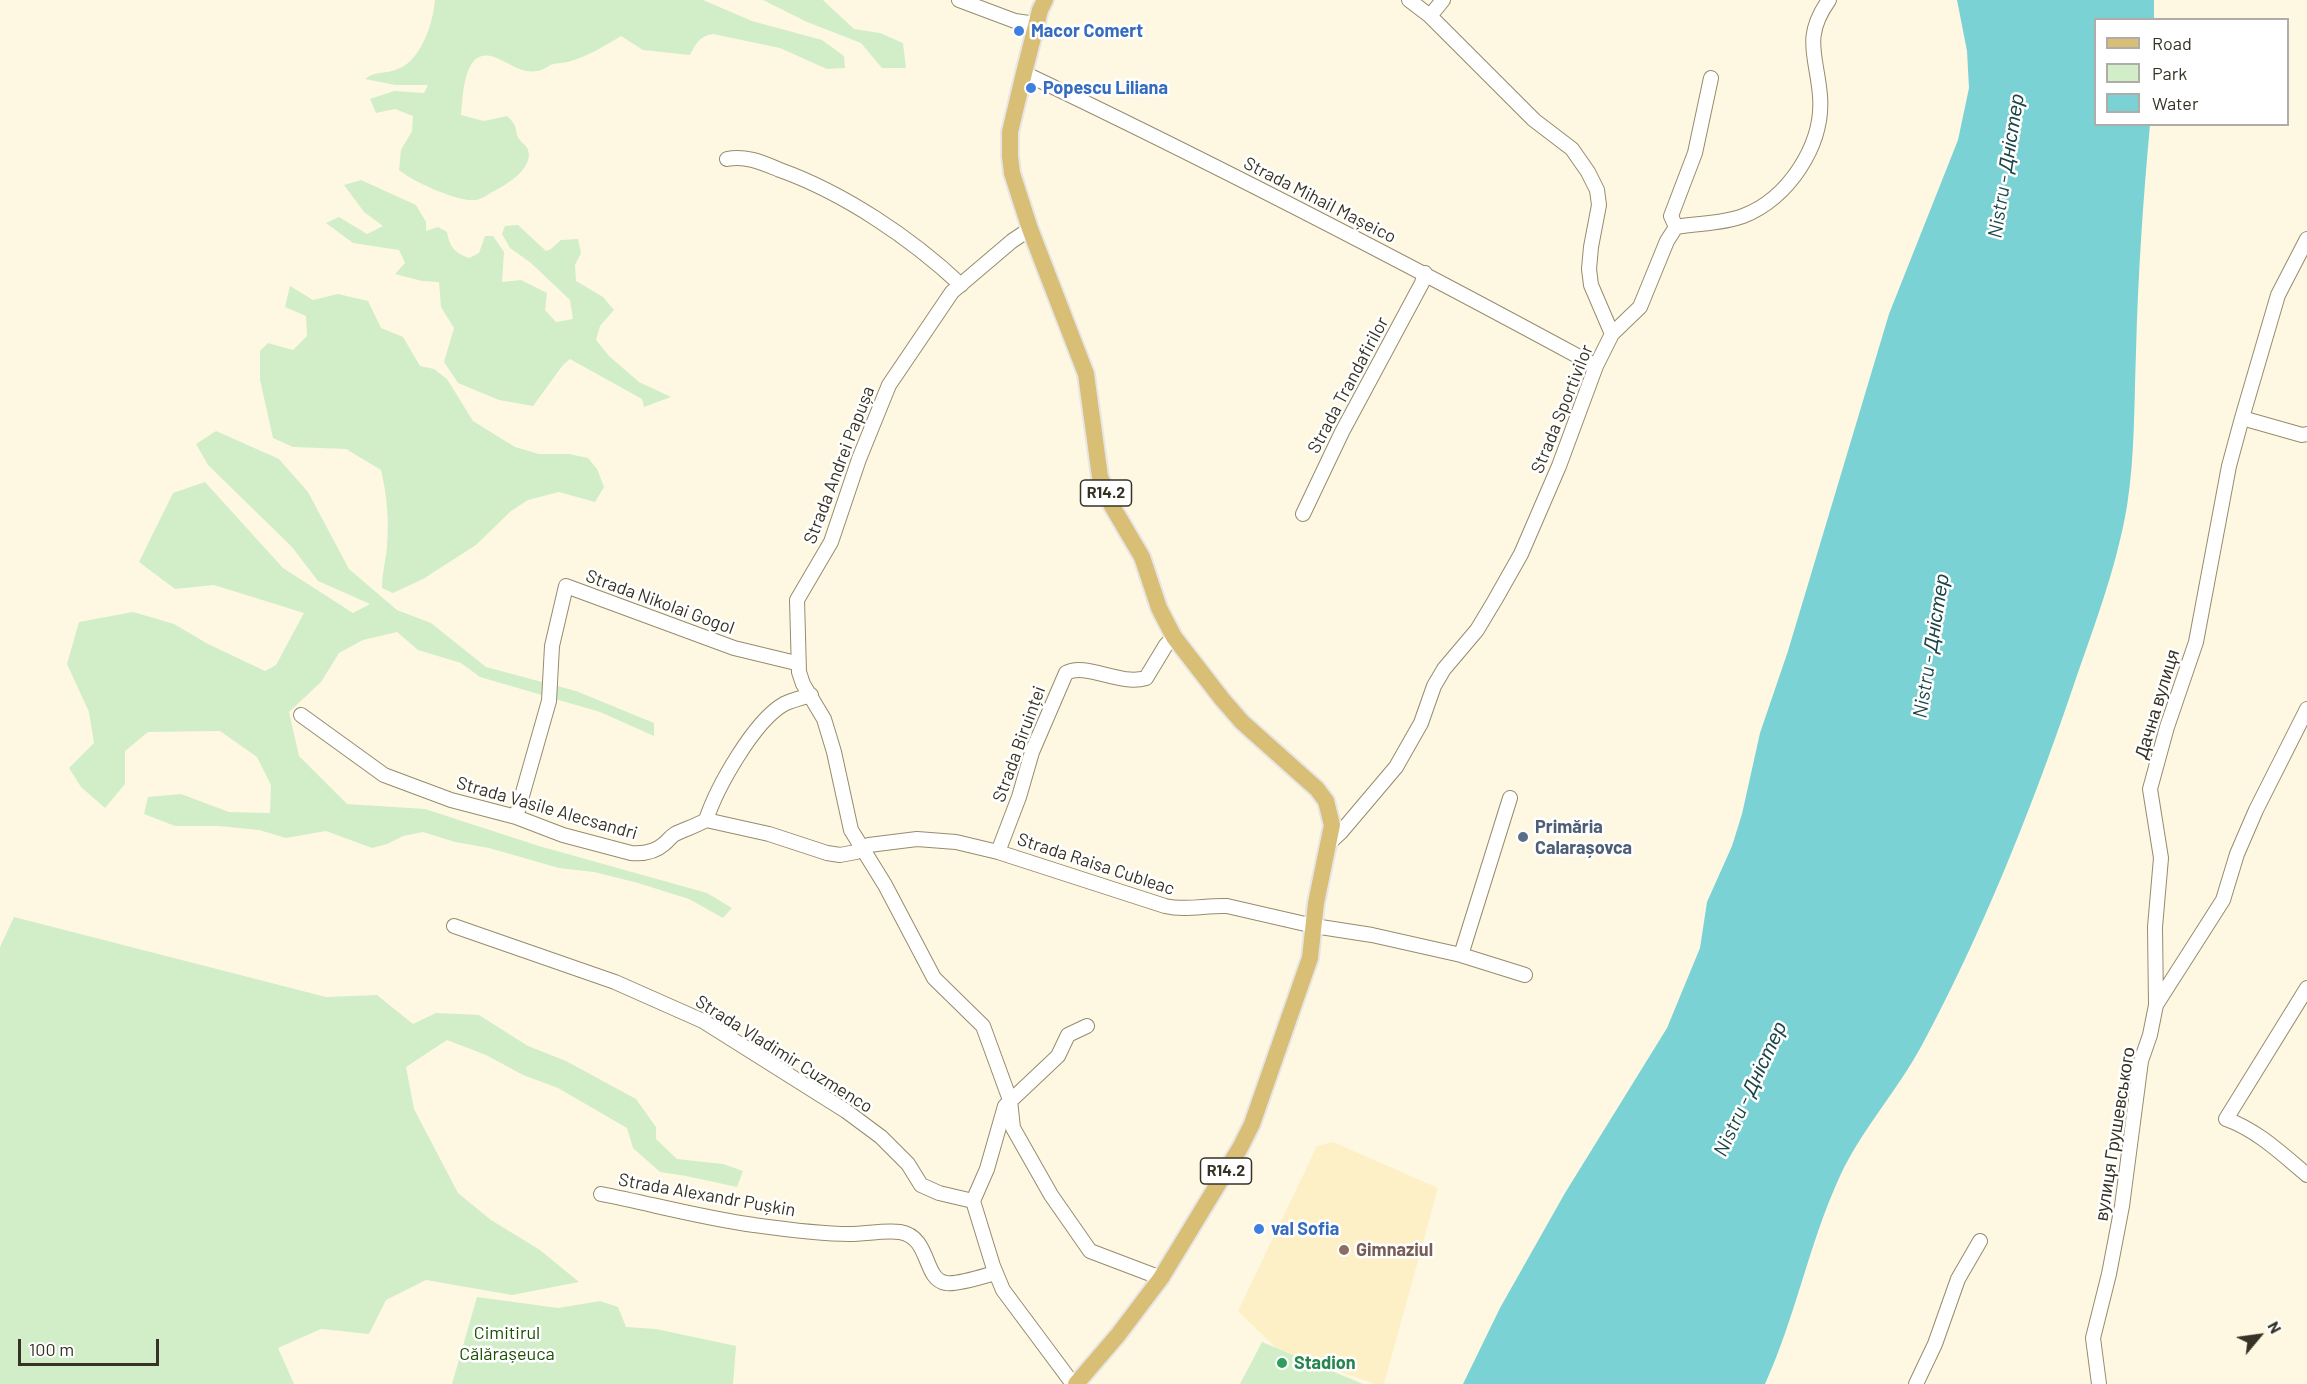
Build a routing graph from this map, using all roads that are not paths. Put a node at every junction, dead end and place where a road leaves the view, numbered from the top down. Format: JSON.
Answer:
{"nodes":[{"id":1,"x":959,"y":0,"type":"edge"},
{"id":2,"x":1045,"y":0,"type":"edge"},
{"id":3,"x":1409,"y":0,"type":"edge"},
{"id":4,"x":1443,"y":0,"type":"edge"},
{"id":5,"x":1829,"y":0,"type":"edge"},
{"id":6,"x":1430,"y":16,"type":"junction"},
{"id":7,"x":1036,"y":24,"type":"junction"},
{"id":8,"x":1024,"y":72,"type":"junction"},
{"id":9,"x":1711,"y":78,"type":"dead end"},
{"id":10,"x":727,"y":159,"type":"dead end"},
{"id":11,"x":1676,"y":227,"type":"junction"},
{"id":12,"x":1030,"y":230,"type":"junction"},
{"id":13,"x":2307,"y":239,"type":"edge"},
{"id":14,"x":1425,"y":273,"type":"junction"},
{"id":15,"x":961,"y":285,"type":"junction"},
{"id":16,"x":1612,"y":334,"type":"junction"},
{"id":17,"x":1596,"y":366,"type":"junction"},
{"id":18,"x":2242,"y":417,"type":"junction"},
{"id":19,"x":2307,"y":434,"type":"edge"},
{"id":20,"x":1303,"y":514,"type":"dead end"},
{"id":21,"x":1174,"y":637,"type":"junction"},
{"id":22,"x":798,"y":660,"type":"junction"},
{"id":23,"x":811,"y":695,"type":"junction"},
{"id":24,"x":2307,"y":709,"type":"edge"},
{"id":25,"x":301,"y":715,"type":"dead end"},
{"id":26,"x":2302,"y":735,"type":"edge"},
{"id":27,"x":1510,"y":798,"type":"dead end"},
{"id":28,"x":516,"y":817,"type":"junction"},
{"id":29,"x":706,"y":820,"type":"junction"},
{"id":30,"x":1329,"y":843,"type":"junction"},
{"id":31,"x":861,"y":848,"type":"junction"},
{"id":32,"x":998,"y":852,"type":"junction"},
{"id":33,"x":454,"y":926,"type":"dead end"},
{"id":34,"x":1314,"y":926,"type":"junction"},
{"id":35,"x":1461,"y":955,"type":"junction"},
{"id":36,"x":1525,"y":975,"type":"dead end"},
{"id":37,"x":2307,"y":988,"type":"edge"},
{"id":38,"x":2156,"y":1005,"type":"junction"},
{"id":39,"x":1087,"y":1026,"type":"dead end"},
{"id":40,"x":1010,"y":1100,"type":"junction"},
{"id":41,"x":2307,"y":1175,"type":"edge"},
{"id":42,"x":601,"y":1194,"type":"dead end"},
{"id":43,"x":973,"y":1201,"type":"junction"},
{"id":44,"x":1980,"y":1241,"type":"dead end"},
{"id":45,"x":995,"y":1273,"type":"junction"},
{"id":46,"x":1161,"y":1278,"type":"junction"},
{"id":47,"x":1074,"y":1384,"type":"edge"},
{"id":48,"x":1916,"y":1384,"type":"edge"},
{"id":49,"x":2099,"y":1384,"type":"edge"}],
"edges":[{"from":1,"to":7,"type":"street"},
{"from":2,"to":7,"type":"main road","number":"R14.2"},
{"from":3,"to":6,"type":"street"},
{"from":4,"to":6,"type":"street"},
{"from":5,"to":11,"type":"street"},
{"from":6,"to":16,"type":"street"},
{"from":7,"to":8,"type":"main road","number":"R14.2"},
{"from":8,"to":12,"type":"main road","number":"R14.2"},
{"from":8,"to":14,"type":"street","name":"Strada Mihail Mașeico"},
{"from":9,"to":11,"type":"street"},
{"from":10,"to":15,"type":"street"},
{"from":11,"to":16,"type":"street","name":"Strada Sportivilor"},
{"from":12,"to":15,"type":"street","name":"Strada Andrei Papușa"},
{"from":12,"to":21,"type":"main road","number":"R14.2"},
{"from":13,"to":18,"type":"street","name":"Дачна вулиця"},
{"from":14,"to":17,"type":"street","name":"Strada Mihail Mașeico"},
{"from":14,"to":20,"type":"street","name":"Strada Trandafirilor"},
{"from":15,"to":22,"type":"street","name":"Strada Andrei Papușa"},
{"from":16,"to":17,"type":"street","name":"Strada Sportivilor"},
{"from":17,"to":30,"type":"street","name":"Strada Sportivilor"},
{"from":18,"to":19,"type":"street"},
{"from":18,"to":38,"type":"street","name":"Дачна вулиця"},
{"from":21,"to":30,"type":"main road","number":"R14.2"},
{"from":21,"to":32,"type":"street","name":"Strada Biruinței"},
{"from":22,"to":23,"type":"street","name":"Strada Andrei Papușa"},
{"from":22,"to":28,"type":"street","name":"Strada Nikolai Gogol"},
{"from":23,"to":29,"type":"street"},
{"from":23,"to":31,"type":"street","name":"Strada Andrei Papușa"},
{"from":24,"to":26,"type":"street","name":"вулиця Грушевського"},
{"from":25,"to":28,"type":"street","name":"Strada Vasile Alecsandri"},
{"from":26,"to":38,"type":"street","name":"вулиця Грушевського"},
{"from":27,"to":35,"type":"street"},
{"from":28,"to":29,"type":"street","name":"Strada Vasile Alecsandri"},
{"from":29,"to":31,"type":"street"},
{"from":30,"to":34,"type":"main road","number":"R14.2"},
{"from":31,"to":32,"type":"street","name":"Strada Raisa Cubleac"},
{"from":31,"to":40,"type":"street","name":"Strada Andrei Papușa"},
{"from":32,"to":34,"type":"street","name":"Strada Raisa Cubleac"},
{"from":33,"to":43,"type":"street","name":"Strada Vladimir Cuzmenco"},
{"from":34,"to":35,"type":"street","name":"Strada Raisa Cubleac"},
{"from":34,"to":46,"type":"main road","number":"R14.2"},
{"from":35,"to":36,"type":"street","name":"Strada Raisa Cubleac"},
{"from":37,"to":41,"type":"street"},
{"from":38,"to":49,"type":"street","name":"вулиця Грушевського"},
{"from":39,"to":40,"type":"street"},
{"from":40,"to":43,"type":"street"},
{"from":40,"to":46,"type":"street","name":"Strada Andrei Papușa"},
{"from":42,"to":45,"type":"street","name":"Strada Alexandr Pușkin"},
{"from":43,"to":45,"type":"street"},
{"from":44,"to":48,"type":"street"},
{"from":45,"to":47,"type":"street"},
{"from":46,"to":47,"type":"main road","number":"R14.2"}]}
